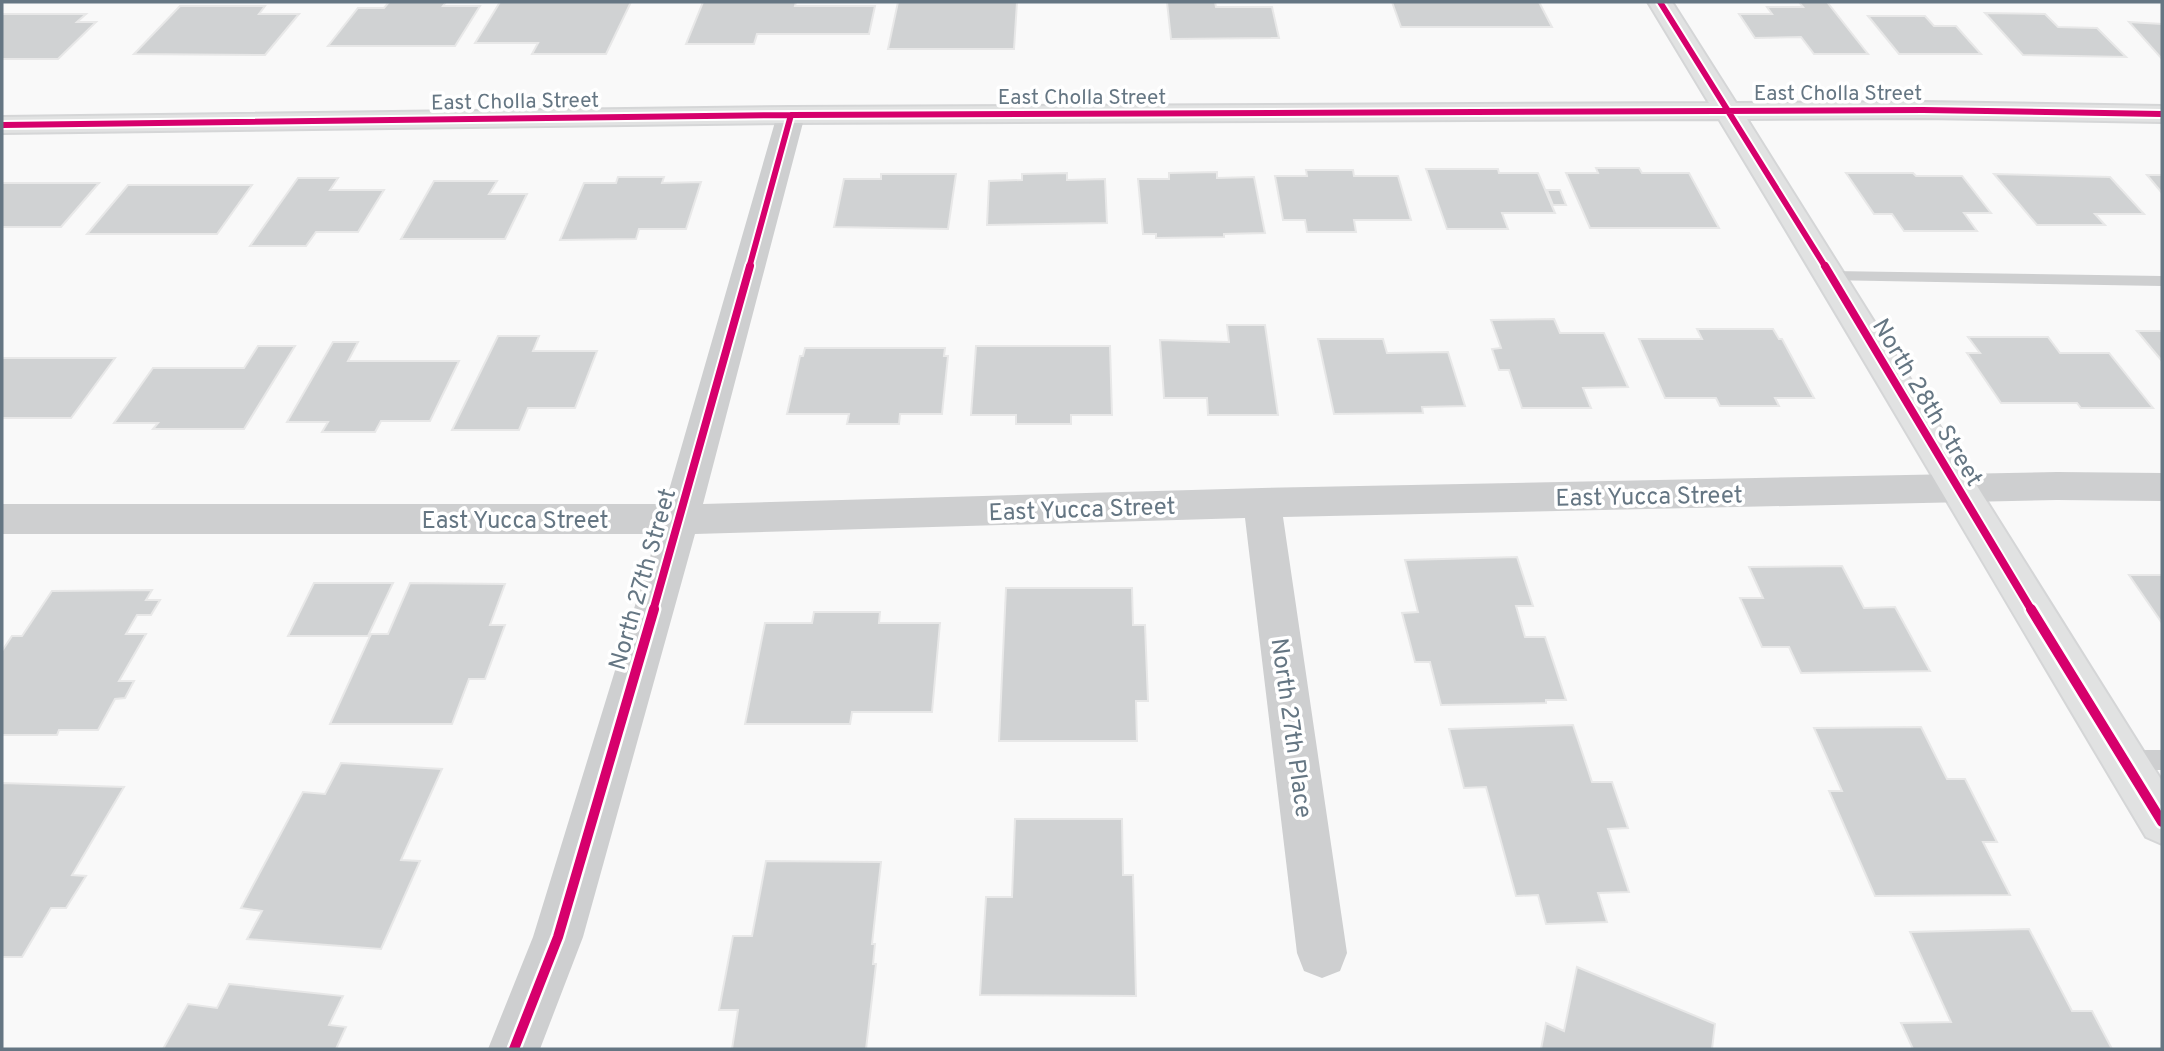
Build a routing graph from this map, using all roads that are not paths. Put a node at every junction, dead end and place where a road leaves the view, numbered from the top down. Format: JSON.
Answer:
{"nodes":[{"id":1,"x":1660,"y":2,"type":"edge"},
{"id":2,"x":1728,"y":111,"type":"junction"},
{"id":3,"x":2162,"y":114,"type":"edge"},
{"id":4,"x":791,"y":115,"type":"junction"},
{"id":5,"x":2,"y":125,"type":"edge"},
{"id":6,"x":1831,"y":276,"type":"junction"},
{"id":7,"x":2162,"y":281,"type":"edge"},
{"id":8,"x":2162,"y":487,"type":"edge"},
{"id":9,"x":1957,"y":489,"type":"junction"},
{"id":10,"x":1262,"y":503,"type":"junction"},
{"id":11,"x":2,"y":519,"type":"edge"},
{"id":12,"x":680,"y":520,"type":"junction"},
{"id":13,"x":2122,"y":760,"type":"junction"},
{"id":14,"x":2162,"y":761,"type":"edge"},
{"id":15,"x":2162,"y":822,"type":"edge"},
{"id":16,"x":1322,"y":953,"type":"dead end"},
{"id":17,"x":514,"y":1049,"type":"edge"}],
"edges":[{"from":1,"to":2,"type":"street","name":"North 28th Street"},
{"from":2,"to":3,"type":"street","name":"East Cholla Street"},
{"from":2,"to":4,"type":"street","name":"East Cholla Street"},
{"from":2,"to":6,"type":"street","name":"North 28th Street"},
{"from":4,"to":5,"type":"street","name":"East Cholla Street"},
{"from":4,"to":12,"type":"street","name":"North 27th Street"},
{"from":6,"to":7,"type":"lane"},
{"from":6,"to":9,"type":"street","name":"North 28th Street"},
{"from":8,"to":9,"type":"street","name":"East Yucca Street"},
{"from":9,"to":10,"type":"street","name":"East Yucca Street"},
{"from":9,"to":13,"type":"street","name":"North 28th Street"},
{"from":10,"to":12,"type":"street","name":"East Yucca Street"},
{"from":10,"to":16,"type":"street","name":"North 27th Place"},
{"from":11,"to":12,"type":"street","name":"East Yucca Street"},
{"from":12,"to":17,"type":"street","name":"North 27th Street"},
{"from":13,"to":14,"type":"lane"},
{"from":13,"to":15,"type":"street","name":"North 28th Street"}]}
